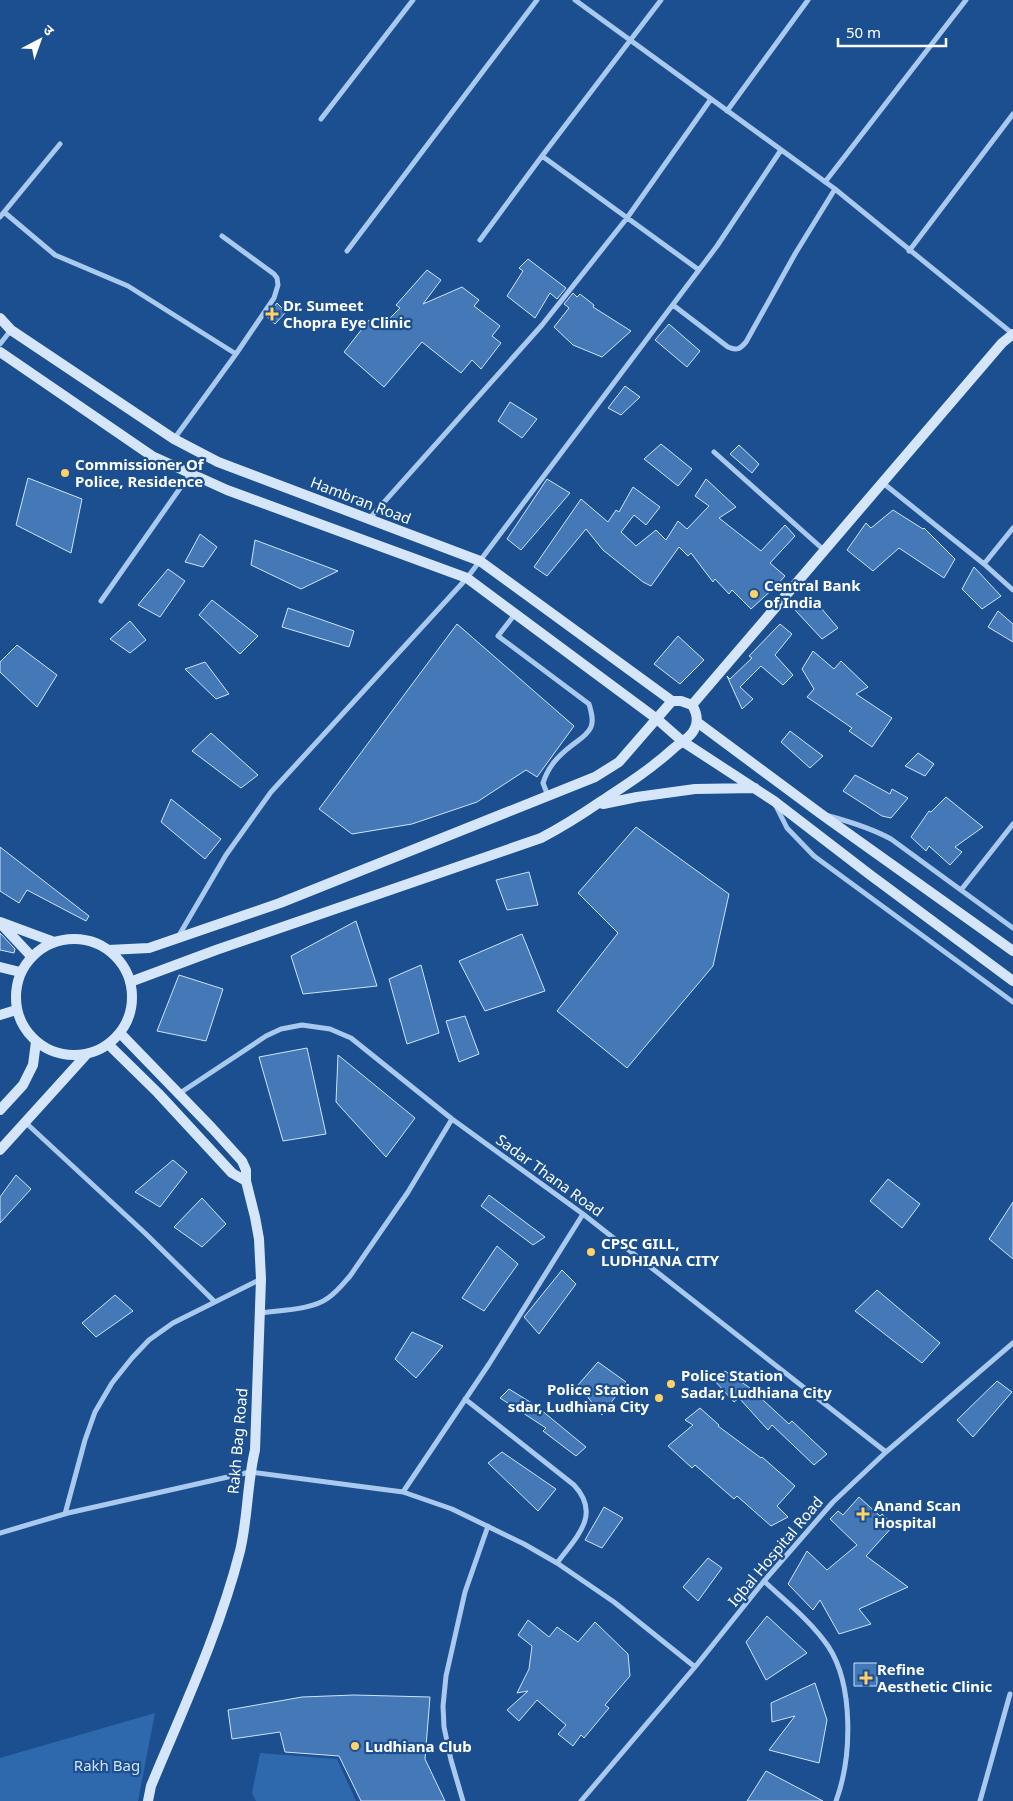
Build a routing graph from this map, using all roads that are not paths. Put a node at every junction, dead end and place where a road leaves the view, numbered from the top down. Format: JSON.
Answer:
{"nodes":[{"id":1,"x":413,"y":0,"type":"edge"},
{"id":2,"x":538,"y":0,"type":"edge"},
{"id":3,"x":575,"y":0,"type":"edge"},
{"id":4,"x":661,"y":0,"type":"edge"},
{"id":5,"x":808,"y":0,"type":"edge"},
{"id":6,"x":966,"y":0,"type":"edge"},
{"id":7,"x":629,"y":40,"type":"junction"},
{"id":8,"x":711,"y":99,"type":"junction"},
{"id":9,"x":727,"y":111,"type":"junction"},
{"id":10,"x":1013,"y":114,"type":"edge"},
{"id":11,"x":321,"y":119,"type":"dead end"},
{"id":12,"x":60,"y":144,"type":"dead end"},
{"id":13,"x":782,"y":150,"type":"junction"},
{"id":14,"x":542,"y":156,"type":"junction"},
{"id":15,"x":826,"y":182,"type":"junction"},
{"id":16,"x":835,"y":189,"type":"junction"},
{"id":17,"x":4,"y":212,"type":"junction"},
{"id":18,"x":0,"y":217,"type":"edge"},
{"id":19,"x":627,"y":218,"type":"junction"},
{"id":20,"x":222,"y":236,"type":"dead end"},
{"id":21,"x":480,"y":240,"type":"dead end"},
{"id":22,"x":909,"y":250,"type":"junction"},
{"id":23,"x":347,"y":251,"type":"dead end"},
{"id":24,"x":699,"y":270,"type":"junction"},
{"id":25,"x":673,"y":304,"type":"junction"},
{"id":26,"x":0,"y":318,"type":"edge"},
{"id":27,"x":11,"y":330,"type":"junction"},
{"id":28,"x":1013,"y":334,"type":"edge"},
{"id":29,"x":0,"y":344,"type":"edge"},
{"id":30,"x":0,"y":352,"type":"edge"},
{"id":31,"x":236,"y":354,"type":"junction"},
{"id":32,"x":174,"y":439,"type":"junction"},
{"id":33,"x":714,"y":452,"type":"dead end"},
{"id":34,"x":190,"y":473,"type":"junction"},
{"id":35,"x":883,"y":483,"type":"junction"},
{"id":36,"x":369,"y":519,"type":"junction"},
{"id":37,"x":1013,"y":528,"type":"edge"},
{"id":38,"x":825,"y":551,"type":"junction"},
{"id":39,"x":480,"y":561,"type":"junction"},
{"id":40,"x":984,"y":564,"type":"junction"},
{"id":41,"x":467,"y":578,"type":"junction"},
{"id":42,"x":1013,"y":590,"type":"edge"},
{"id":43,"x":101,"y":601,"type":"dead end"},
{"id":44,"x":515,"y":614,"type":"junction"},
{"id":45,"x":672,"y":701,"type":"junction"},
{"id":46,"x":692,"y":705,"type":"junction"},
{"id":47,"x":657,"y":719,"type":"junction"},
{"id":48,"x":697,"y":722,"type":"junction"},
{"id":49,"x":682,"y":742,"type":"junction"},
{"id":50,"x":755,"y":788,"type":"junction"},
{"id":51,"x":548,"y":796,"type":"junction"},
{"id":52,"x":774,"y":801,"type":"junction"},
{"id":53,"x":597,"y":805,"type":"junction"},
{"id":54,"x":821,"y":814,"type":"junction"},
{"id":55,"x":1013,"y":824,"type":"edge"},
{"id":56,"x":961,"y":890,"type":"junction"},
{"id":57,"x":0,"y":923,"type":"edge"},
{"id":58,"x":1013,"y":928,"type":"edge"},
{"id":59,"x":178,"y":938,"type":"junction"},
{"id":60,"x":54,"y":942,"type":"junction"},
{"id":61,"x":108,"y":950,"type":"junction"},
{"id":62,"x":1013,"y":951,"type":"edge"},
{"id":63,"x":31,"y":956,"type":"junction"},
{"id":64,"x":0,"y":967,"type":"edge"},
{"id":65,"x":20,"y":972,"type":"junction"},
{"id":66,"x":1013,"y":980,"type":"edge"},
{"id":67,"x":130,"y":982,"type":"junction"},
{"id":68,"x":1013,"y":1002,"type":"edge"},
{"id":69,"x":16,"y":1010,"type":"junction"},
{"id":70,"x":0,"y":1015,"type":"edge"},
{"id":71,"x":120,"y":1033,"type":"junction"},
{"id":72,"x":36,"y":1042,"type":"junction"},
{"id":73,"x":108,"y":1044,"type":"junction"},
{"id":74,"x":86,"y":1055,"type":"junction"},
{"id":75,"x":180,"y":1093,"type":"junction"},
{"id":76,"x":0,"y":1110,"type":"edge"},
{"id":77,"x":452,"y":1119,"type":"junction"},
{"id":78,"x":25,"y":1122,"type":"junction"},
{"id":79,"x":0,"y":1150,"type":"edge"},
{"id":80,"x":246,"y":1181,"type":"junction"},
{"id":81,"x":583,"y":1214,"type":"junction"},
{"id":82,"x":261,"y":1279,"type":"junction"},
{"id":83,"x":215,"y":1302,"type":"junction"},
{"id":84,"x":260,"y":1313,"type":"junction"},
{"id":85,"x":1013,"y":1343,"type":"edge"},
{"id":86,"x":464,"y":1399,"type":"junction"},
{"id":87,"x":886,"y":1452,"type":"junction"},
{"id":88,"x":250,"y":1472,"type":"junction"},
{"id":89,"x":403,"y":1492,"type":"junction"},
{"id":90,"x":64,"y":1514,"type":"junction"},
{"id":91,"x":488,"y":1526,"type":"junction"},
{"id":92,"x":0,"y":1533,"type":"edge"},
{"id":93,"x":557,"y":1564,"type":"junction"},
{"id":94,"x":764,"y":1581,"type":"junction"},
{"id":95,"x":695,"y":1667,"type":"junction"},
{"id":96,"x":1010,"y":1694,"type":"dead end"},
{"id":97,"x":148,"y":1801,"type":"edge"},
{"id":98,"x":463,"y":1801,"type":"edge"},
{"id":99,"x":581,"y":1801,"type":"edge"},
{"id":100,"x":836,"y":1801,"type":"edge"},
{"id":101,"x":980,"y":1801,"type":"edge"}],
"edges":[{"from":1,"to":11,"type":"street"},
{"from":2,"to":23,"type":"street"},
{"from":3,"to":7,"type":"street"},
{"from":4,"to":7,"type":"street"},
{"from":5,"to":9,"type":"street"},
{"from":6,"to":15,"type":"street"},
{"from":7,"to":8,"type":"street"},
{"from":7,"to":14,"type":"street"},
{"from":8,"to":9,"type":"street"},
{"from":8,"to":19,"type":"street"},
{"from":9,"to":13,"type":"street"},
{"from":10,"to":22,"type":"street"},
{"from":12,"to":17,"type":"street"},
{"from":13,"to":15,"type":"street"},
{"from":13,"to":24,"type":"street"},
{"from":14,"to":19,"type":"street"},
{"from":14,"to":21,"type":"street"},
{"from":15,"to":16,"type":"street"},
{"from":16,"to":22,"type":"street"},
{"from":16,"to":25,"type":"street"},
{"from":17,"to":18,"type":"street"},
{"from":17,"to":31,"type":"street"},
{"from":19,"to":24,"type":"street"},
{"from":19,"to":36,"type":"street"},
{"from":20,"to":31,"type":"street"},
{"from":22,"to":28,"type":"street"},
{"from":24,"to":25,"type":"street"},
{"from":25,"to":39,"type":"street"},
{"from":26,"to":27,"type":"main road","name":"Hambran Road"},
{"from":27,"to":29,"type":"street"},
{"from":27,"to":32,"type":"main road","name":"Hambran Road"},
{"from":28,"to":35,"type":"main road"},
{"from":30,"to":34,"type":"main road"},
{"from":31,"to":32,"type":"street"},
{"from":32,"to":36,"type":"main road","name":"Hambran Road"},
{"from":33,"to":38,"type":"street"},
{"from":34,"to":41,"type":"main road"},
{"from":34,"to":43,"type":"street"},
{"from":35,"to":38,"type":"main road"},
{"from":35,"to":40,"type":"street"},
{"from":36,"to":39,"type":"main road","name":"Hambran Road"},
{"from":37,"to":40,"type":"street"},
{"from":38,"to":46,"type":"main road"},
{"from":39,"to":41,"type":"street"},
{"from":39,"to":45,"type":"main road","name":"Hambran Road"},
{"from":40,"to":42,"type":"street"},
{"from":41,"to":44,"type":"main road"},
{"from":41,"to":59,"type":"street"},
{"from":44,"to":47,"type":"main road"},
{"from":44,"to":51,"type":"street"},
{"from":45,"to":46,"type":"main road","name":"Hambran Road"},
{"from":45,"to":47,"type":"main road"},
{"from":46,"to":48,"type":"main road"},
{"from":47,"to":49,"type":"main road"},
{"from":47,"to":51,"type":"main road"},
{"from":48,"to":49,"type":"main road"},
{"from":48,"to":54,"type":"main road"},
{"from":49,"to":50,"type":"main road"},
{"from":49,"to":53,"type":"main road"},
{"from":50,"to":52,"type":"main road"},
{"from":50,"to":53,"type":"main road"},
{"from":51,"to":59,"type":"main road"},
{"from":52,"to":66,"type":"main road"},
{"from":52,"to":68,"type":"street"},
{"from":53,"to":67,"type":"main road"},
{"from":54,"to":56,"type":"street"},
{"from":54,"to":62,"type":"main road"},
{"from":55,"to":56,"type":"street"},
{"from":56,"to":58,"type":"street"},
{"from":57,"to":60,"type":"main road"},
{"from":57,"to":63,"type":"main road"},
{"from":59,"to":61,"type":"main road"},
{"from":60,"to":61,"type":"main road"},
{"from":60,"to":63,"type":"main road"},
{"from":61,"to":67,"type":"main road"},
{"from":63,"to":65,"type":"main road"},
{"from":64,"to":65,"type":"main road"},
{"from":65,"to":69,"type":"main road"},
{"from":67,"to":71,"type":"main road"},
{"from":69,"to":70,"type":"main road"},
{"from":69,"to":72,"type":"main road"},
{"from":71,"to":73,"type":"main road"},
{"from":71,"to":75,"type":"main road","name":"Rakh Bag Road"},
{"from":72,"to":74,"type":"main road"},
{"from":72,"to":76,"type":"main road"},
{"from":73,"to":74,"type":"main road"},
{"from":73,"to":80,"type":"main road"},
{"from":74,"to":78,"type":"main road"},
{"from":75,"to":77,"type":"street","name":"Sadar Thana Road"},
{"from":75,"to":80,"type":"main road","name":"Rakh Bag Road"},
{"from":77,"to":81,"type":"street","name":"Sadar Thana Road"},
{"from":77,"to":84,"type":"street"},
{"from":78,"to":79,"type":"main road"},
{"from":78,"to":83,"type":"street"},
{"from":80,"to":82,"type":"main road","name":"Rakh Bag Road"},
{"from":81,"to":86,"type":"street"},
{"from":81,"to":87,"type":"street","name":"Sadar Thana Road"},
{"from":82,"to":83,"type":"street"},
{"from":82,"to":84,"type":"main road","name":"Rakh Bag Road"},
{"from":83,"to":90,"type":"street"},
{"from":84,"to":88,"type":"main road","name":"Rakh Bag Road"},
{"from":85,"to":87,"type":"street","name":"Iqbal Hospital Road"},
{"from":86,"to":89,"type":"street"},
{"from":86,"to":93,"type":"street"},
{"from":87,"to":94,"type":"street","name":"Iqbal Hospital Road"},
{"from":88,"to":89,"type":"street"},
{"from":88,"to":90,"type":"street"},
{"from":88,"to":97,"type":"main road","name":"Rakh Bag Road"},
{"from":89,"to":91,"type":"street"},
{"from":90,"to":92,"type":"street"},
{"from":91,"to":93,"type":"street"},
{"from":91,"to":98,"type":"street"},
{"from":93,"to":95,"type":"street"},
{"from":94,"to":95,"type":"street","name":"Iqbal Hospital Road"},
{"from":94,"to":100,"type":"street"},
{"from":95,"to":99,"type":"street","name":"Iqbal Hospital Road"},
{"from":96,"to":101,"type":"street"}]}
